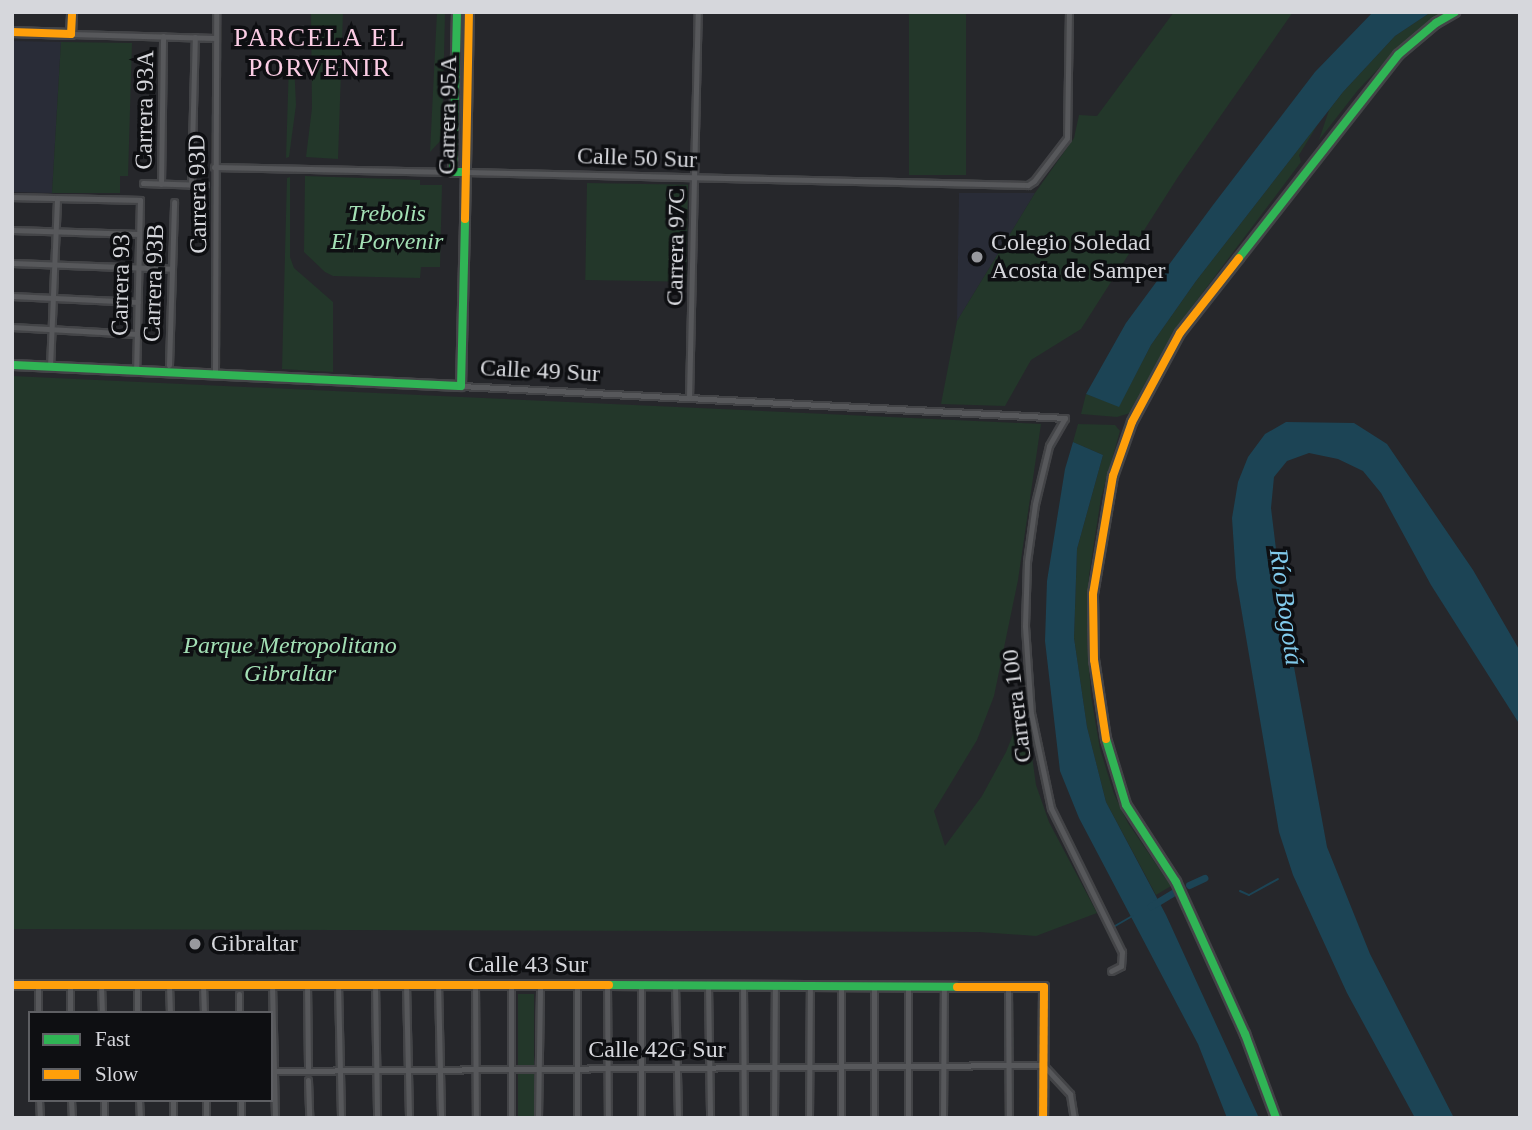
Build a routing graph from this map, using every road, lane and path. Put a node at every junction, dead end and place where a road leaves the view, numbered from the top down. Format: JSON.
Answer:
{"nodes":[{"id":1,"x":72,"y":12,"type":"edge"},
{"id":2,"x":216,"y":12,"type":"edge"},
{"id":3,"x":457,"y":12,"type":"edge"},
{"id":4,"x":470,"y":12,"type":"edge"},
{"id":5,"x":698,"y":12,"type":"edge"},
{"id":6,"x":1069,"y":12,"type":"edge"},
{"id":7,"x":1455,"y":12,"type":"edge"},
{"id":8,"x":12,"y":32,"type":"edge"},
{"id":9,"x":71,"y":34,"type":"junction"},
{"id":10,"x":163,"y":36,"type":"junction"},
{"id":11,"x":195,"y":37,"type":"junction"},
{"id":12,"x":215,"y":38,"type":"junction"},
{"id":13,"x":214,"y":167,"type":"junction"},
{"id":14,"x":453,"y":172,"type":"junction"},
{"id":15,"x":466,"y":172,"type":"junction"},
{"id":16,"x":695,"y":178,"type":"junction"},
{"id":17,"x":143,"y":183,"type":"dead end"},
{"id":18,"x":161,"y":184,"type":"junction"},
{"id":19,"x":191,"y":185,"type":"junction"},
{"id":20,"x":205,"y":185,"type":"dead end"},
{"id":21,"x":12,"y":197,"type":"edge"},
{"id":22,"x":57,"y":198,"type":"junction"},
{"id":23,"x":174,"y":202,"type":"dead end"},
{"id":24,"x":12,"y":230,"type":"edge"},
{"id":25,"x":55,"y":232,"type":"junction"},
{"id":26,"x":139,"y":234,"type":"junction"},
{"id":27,"x":12,"y":263,"type":"edge"},
{"id":28,"x":54,"y":264,"type":"junction"},
{"id":29,"x":139,"y":268,"type":"junction"},
{"id":30,"x":172,"y":269,"type":"junction"},
{"id":31,"x":12,"y":296,"type":"edge"},
{"id":32,"x":53,"y":298,"type":"junction"},
{"id":33,"x":138,"y":302,"type":"junction"},
{"id":34,"x":12,"y":327,"type":"edge"},
{"id":35,"x":51,"y":330,"type":"junction"},
{"id":36,"x":137,"y":334,"type":"junction"},
{"id":37,"x":12,"y":365,"type":"edge"},
{"id":38,"x":169,"y":365,"type":"dead end"},
{"id":39,"x":50,"y":367,"type":"junction"},
{"id":40,"x":136,"y":371,"type":"junction"},
{"id":41,"x":215,"y":374,"type":"junction"},
{"id":42,"x":461,"y":386,"type":"junction"},
{"id":43,"x":689,"y":398,"type":"junction"},
{"id":44,"x":1065,"y":418,"type":"joint"},
{"id":45,"x":1111,"y":971,"type":"dead end"},
{"id":46,"x":272,"y":984,"type":"junction"},
{"id":47,"x":307,"y":984,"type":"junction"},
{"id":48,"x":338,"y":984,"type":"junction"},
{"id":49,"x":375,"y":984,"type":"junction"},
{"id":50,"x":406,"y":984,"type":"junction"},
{"id":51,"x":438,"y":984,"type":"junction"},
{"id":52,"x":475,"y":984,"type":"junction"},
{"id":53,"x":511,"y":984,"type":"junction"},
{"id":54,"x":540,"y":984,"type":"junction"},
{"id":55,"x":12,"y":985,"type":"edge"},
{"id":56,"x":37,"y":985,"type":"junction"},
{"id":57,"x":70,"y":985,"type":"junction"},
{"id":58,"x":101,"y":985,"type":"junction"},
{"id":59,"x":137,"y":985,"type":"junction"},
{"id":60,"x":169,"y":985,"type":"junction"},
{"id":61,"x":203,"y":985,"type":"junction"},
{"id":62,"x":577,"y":985,"type":"junction"},
{"id":63,"x":607,"y":985,"type":"junction"},
{"id":64,"x":641,"y":985,"type":"junction"},
{"id":65,"x":675,"y":985,"type":"junction"},
{"id":66,"x":708,"y":985,"type":"junction"},
{"id":67,"x":743,"y":986,"type":"junction"},
{"id":68,"x":775,"y":986,"type":"junction"},
{"id":69,"x":810,"y":986,"type":"junction"},
{"id":70,"x":841,"y":986,"type":"junction"},
{"id":71,"x":874,"y":986,"type":"junction"},
{"id":72,"x":908,"y":986,"type":"junction"},
{"id":73,"x":944,"y":987,"type":"junction"},
{"id":74,"x":1008,"y":987,"type":"junction"},
{"id":75,"x":239,"y":994,"type":"dead end"},
{"id":76,"x":38,"y":1011,"type":"edge"},
{"id":77,"x":70,"y":1011,"type":"edge"},
{"id":78,"x":102,"y":1011,"type":"edge"},
{"id":79,"x":137,"y":1011,"type":"edge"},
{"id":80,"x":170,"y":1011,"type":"edge"},
{"id":81,"x":204,"y":1011,"type":"edge"},
{"id":82,"x":239,"y":1011,"type":"edge"},
{"id":83,"x":272,"y":1011,"type":"edge"},
{"id":84,"x":1009,"y":1065,"type":"junction"},
{"id":85,"x":1043,"y":1065,"type":"junction"},
{"id":86,"x":908,"y":1066,"type":"junction"},
{"id":87,"x":944,"y":1066,"type":"junction"},
{"id":88,"x":709,"y":1067,"type":"junction"},
{"id":89,"x":743,"y":1067,"type":"junction"},
{"id":90,"x":775,"y":1067,"type":"junction"},
{"id":91,"x":809,"y":1067,"type":"junction"},
{"id":92,"x":841,"y":1067,"type":"junction"},
{"id":93,"x":874,"y":1067,"type":"junction"},
{"id":94,"x":476,"y":1068,"type":"junction"},
{"id":95,"x":510,"y":1068,"type":"junction"},
{"id":96,"x":538,"y":1068,"type":"junction"},
{"id":97,"x":577,"y":1068,"type":"junction"},
{"id":98,"x":608,"y":1068,"type":"junction"},
{"id":99,"x":641,"y":1068,"type":"junction"},
{"id":100,"x":677,"y":1068,"type":"junction"},
{"id":101,"x":440,"y":1069,"type":"junction"},
{"id":102,"x":308,"y":1070,"type":"junction"},
{"id":103,"x":340,"y":1070,"type":"junction"},
{"id":104,"x":376,"y":1070,"type":"junction"},
{"id":105,"x":408,"y":1070,"type":"junction"},
{"id":106,"x":273,"y":1071,"type":"edge"},
{"id":107,"x":308,"y":1080,"type":"dead end"},
{"id":108,"x":275,"y":1118,"type":"edge"},
{"id":109,"x":309,"y":1118,"type":"edge"},
{"id":110,"x":341,"y":1118,"type":"edge"},
{"id":111,"x":377,"y":1118,"type":"edge"},
{"id":112,"x":409,"y":1118,"type":"edge"},
{"id":113,"x":442,"y":1118,"type":"edge"},
{"id":114,"x":476,"y":1118,"type":"edge"},
{"id":115,"x":511,"y":1118,"type":"edge"},
{"id":116,"x":538,"y":1118,"type":"edge"},
{"id":117,"x":577,"y":1118,"type":"edge"},
{"id":118,"x":608,"y":1118,"type":"edge"},
{"id":119,"x":641,"y":1118,"type":"edge"},
{"id":120,"x":678,"y":1118,"type":"edge"},
{"id":121,"x":710,"y":1118,"type":"edge"},
{"id":122,"x":744,"y":1118,"type":"edge"},
{"id":123,"x":774,"y":1118,"type":"edge"},
{"id":124,"x":809,"y":1118,"type":"edge"},
{"id":125,"x":841,"y":1118,"type":"edge"},
{"id":126,"x":874,"y":1118,"type":"edge"},
{"id":127,"x":908,"y":1118,"type":"edge"},
{"id":128,"x":943,"y":1118,"type":"edge"},
{"id":129,"x":1009,"y":1118,"type":"edge"},
{"id":130,"x":1043,"y":1118,"type":"edge"},
{"id":131,"x":1074,"y":1118,"type":"edge"},
{"id":132,"x":1276,"y":1118,"type":"edge"}],
"edges":[{"from":1,"to":9,"type":"street"},
{"from":2,"to":12,"type":"street","name":"Carrera 93D"},
{"from":3,"to":14,"type":"street","name":"Carrera 95A"},
{"from":4,"to":15,"type":"street","name":"Carrera 95A"},
{"from":5,"to":16,"type":"street","name":"Carrera 97C"},
{"from":6,"to":16,"type":"street","name":"Calle 50 Sur"},
{"from":7,"to":132,"type":"street"},
{"from":8,"to":9,"type":"street"},
{"from":9,"to":10,"type":"street"},
{"from":10,"to":11,"type":"street"},
{"from":10,"to":18,"type":"street","name":"Carrera 93A"},
{"from":11,"to":12,"type":"street"},
{"from":11,"to":19,"type":"street"},
{"from":12,"to":13,"type":"street","name":"Carrera 93D"},
{"from":13,"to":14,"type":"street","name":"Calle 50 Sur"},
{"from":13,"to":41,"type":"street","name":"Carrera 93D"},
{"from":14,"to":15,"type":"street","name":"Calle 50 Sur"},
{"from":15,"to":16,"type":"street","name":"Calle 50 Sur"},
{"from":15,"to":42,"type":"street","name":"Carrera 95A"},
{"from":16,"to":43,"type":"street","name":"Carrera 97C"},
{"from":17,"to":18,"type":"street"},
{"from":18,"to":19,"type":"street"},
{"from":19,"to":20,"type":"street"},
{"from":21,"to":22,"type":"street"},
{"from":22,"to":25,"type":"street"},
{"from":22,"to":26,"type":"street","name":"Carrera 93"},
{"from":23,"to":30,"type":"street","name":"Carrera 93B"},
{"from":24,"to":25,"type":"street"},
{"from":25,"to":26,"type":"street"},
{"from":25,"to":28,"type":"street"},
{"from":26,"to":29,"type":"street","name":"Carrera 93"},
{"from":27,"to":28,"type":"street"},
{"from":28,"to":29,"type":"street"},
{"from":28,"to":32,"type":"street"},
{"from":29,"to":30,"type":"street"},
{"from":29,"to":33,"type":"street","name":"Carrera 93"},
{"from":30,"to":38,"type":"street","name":"Carrera 93B"},
{"from":31,"to":32,"type":"street"},
{"from":32,"to":33,"type":"street"},
{"from":32,"to":35,"type":"street"},
{"from":33,"to":36,"type":"street","name":"Carrera 93"},
{"from":34,"to":35,"type":"street"},
{"from":35,"to":36,"type":"street"},
{"from":35,"to":39,"type":"street"},
{"from":36,"to":40,"type":"street","name":"Carrera 93"},
{"from":37,"to":39,"type":"street","name":"Calle 49 Sur"},
{"from":39,"to":40,"type":"street","name":"Calle 49 Sur"},
{"from":40,"to":41,"type":"street","name":"Calle 49 Sur"},
{"from":41,"to":42,"type":"street","name":"Calle 49 Sur"},
{"from":42,"to":43,"type":"street","name":"Calle 49 Sur"},
{"from":43,"to":44,"type":"street","name":"Calle 49 Sur"},
{"from":44,"to":45,"type":"street","name":"Carrera 100"},
{"from":46,"to":47,"type":"street","name":"Calle 43 Sur"},
{"from":46,"to":61,"type":"street","name":"Calle 43 Sur"},
{"from":46,"to":83,"type":"street"},
{"from":47,"to":48,"type":"street","name":"Calle 43 Sur"},
{"from":47,"to":102,"type":"street"},
{"from":48,"to":49,"type":"street","name":"Calle 43 Sur"},
{"from":48,"to":103,"type":"street"},
{"from":49,"to":50,"type":"street","name":"Calle 43 Sur"},
{"from":49,"to":104,"type":"street"},
{"from":50,"to":51,"type":"street","name":"Calle 43 Sur"},
{"from":50,"to":105,"type":"street"},
{"from":51,"to":52,"type":"street","name":"Calle 43 Sur"},
{"from":51,"to":101,"type":"street"},
{"from":52,"to":53,"type":"street","name":"Calle 43 Sur"},
{"from":52,"to":94,"type":"street"},
{"from":53,"to":54,"type":"street","name":"Calle 43 Sur"},
{"from":53,"to":95,"type":"street"},
{"from":54,"to":62,"type":"street","name":"Calle 43 Sur"},
{"from":54,"to":96,"type":"street"},
{"from":55,"to":56,"type":"street","name":"Calle 43 Sur"},
{"from":56,"to":57,"type":"street","name":"Calle 43 Sur"},
{"from":56,"to":76,"type":"street"},
{"from":57,"to":58,"type":"street","name":"Calle 43 Sur"},
{"from":57,"to":77,"type":"street"},
{"from":58,"to":59,"type":"street","name":"Calle 43 Sur"},
{"from":58,"to":78,"type":"street"},
{"from":59,"to":60,"type":"street","name":"Calle 43 Sur"},
{"from":59,"to":79,"type":"street"},
{"from":60,"to":61,"type":"street","name":"Calle 43 Sur"},
{"from":60,"to":80,"type":"street"},
{"from":61,"to":81,"type":"street"},
{"from":62,"to":63,"type":"street","name":"Calle 43 Sur"},
{"from":62,"to":97,"type":"street"},
{"from":63,"to":64,"type":"street","name":"Calle 43 Sur"},
{"from":63,"to":98,"type":"street"},
{"from":64,"to":65,"type":"street","name":"Calle 43 Sur"},
{"from":64,"to":99,"type":"street"},
{"from":65,"to":66,"type":"street","name":"Calle 43 Sur"},
{"from":65,"to":100,"type":"street"},
{"from":66,"to":67,"type":"street","name":"Calle 43 Sur"},
{"from":66,"to":88,"type":"street"},
{"from":67,"to":68,"type":"street","name":"Calle 43 Sur"},
{"from":67,"to":89,"type":"street"},
{"from":68,"to":69,"type":"street","name":"Calle 43 Sur"},
{"from":68,"to":90,"type":"street"},
{"from":69,"to":70,"type":"street","name":"Calle 43 Sur"},
{"from":69,"to":91,"type":"street"},
{"from":70,"to":71,"type":"street","name":"Calle 43 Sur"},
{"from":70,"to":92,"type":"street"},
{"from":71,"to":72,"type":"street","name":"Calle 43 Sur"},
{"from":71,"to":93,"type":"street"},
{"from":72,"to":73,"type":"street","name":"Calle 43 Sur"},
{"from":72,"to":86,"type":"street"},
{"from":73,"to":74,"type":"street","name":"Calle 43 Sur"},
{"from":73,"to":87,"type":"street"},
{"from":74,"to":84,"type":"street"},
{"from":74,"to":85,"type":"street","name":"Calle 43 Sur"},
{"from":75,"to":82,"type":"street"},
{"from":84,"to":85,"type":"street","name":"Calle 42G Sur"},
{"from":84,"to":87,"type":"street","name":"Calle 42G Sur"},
{"from":84,"to":129,"type":"street"},
{"from":85,"to":130,"type":"street"},
{"from":85,"to":131,"type":"street"},
{"from":86,"to":87,"type":"street","name":"Calle 42G Sur"},
{"from":86,"to":93,"type":"street","name":"Calle 42G Sur"},
{"from":86,"to":127,"type":"street"},
{"from":87,"to":128,"type":"street"},
{"from":88,"to":89,"type":"street","name":"Calle 42G Sur"},
{"from":88,"to":100,"type":"street","name":"Calle 42G Sur"},
{"from":88,"to":121,"type":"street"},
{"from":89,"to":90,"type":"street","name":"Calle 42G Sur"},
{"from":89,"to":122,"type":"street"},
{"from":90,"to":91,"type":"street","name":"Calle 42G Sur"},
{"from":90,"to":123,"type":"street"},
{"from":91,"to":92,"type":"street","name":"Calle 42G Sur"},
{"from":91,"to":124,"type":"street"},
{"from":92,"to":93,"type":"street","name":"Calle 42G Sur"},
{"from":92,"to":125,"type":"street"},
{"from":93,"to":126,"type":"street"},
{"from":94,"to":95,"type":"street","name":"Calle 42G Sur"},
{"from":94,"to":101,"type":"street","name":"Calle 42G Sur"},
{"from":94,"to":114,"type":"street"},
{"from":95,"to":96,"type":"street","name":"Calle 42G Sur"},
{"from":95,"to":115,"type":"street"},
{"from":96,"to":97,"type":"street","name":"Calle 42G Sur"},
{"from":96,"to":116,"type":"street"},
{"from":97,"to":98,"type":"street","name":"Calle 42G Sur"},
{"from":97,"to":117,"type":"street"},
{"from":98,"to":99,"type":"street","name":"Calle 42G Sur"},
{"from":98,"to":118,"type":"street"},
{"from":99,"to":100,"type":"street","name":"Calle 42G Sur"},
{"from":99,"to":119,"type":"street"},
{"from":100,"to":120,"type":"street"},
{"from":101,"to":105,"type":"street","name":"Calle 42G Sur"},
{"from":101,"to":113,"type":"street"},
{"from":102,"to":103,"type":"street","name":"Calle 42G Sur"},
{"from":102,"to":106,"type":"street","name":"Calle 42G Sur"},
{"from":103,"to":104,"type":"street","name":"Calle 42G Sur"},
{"from":103,"to":110,"type":"street"},
{"from":104,"to":105,"type":"street","name":"Calle 42G Sur"},
{"from":104,"to":111,"type":"street"},
{"from":105,"to":112,"type":"street"},
{"from":106,"to":108,"type":"street"},
{"from":107,"to":109,"type":"street"}]}
